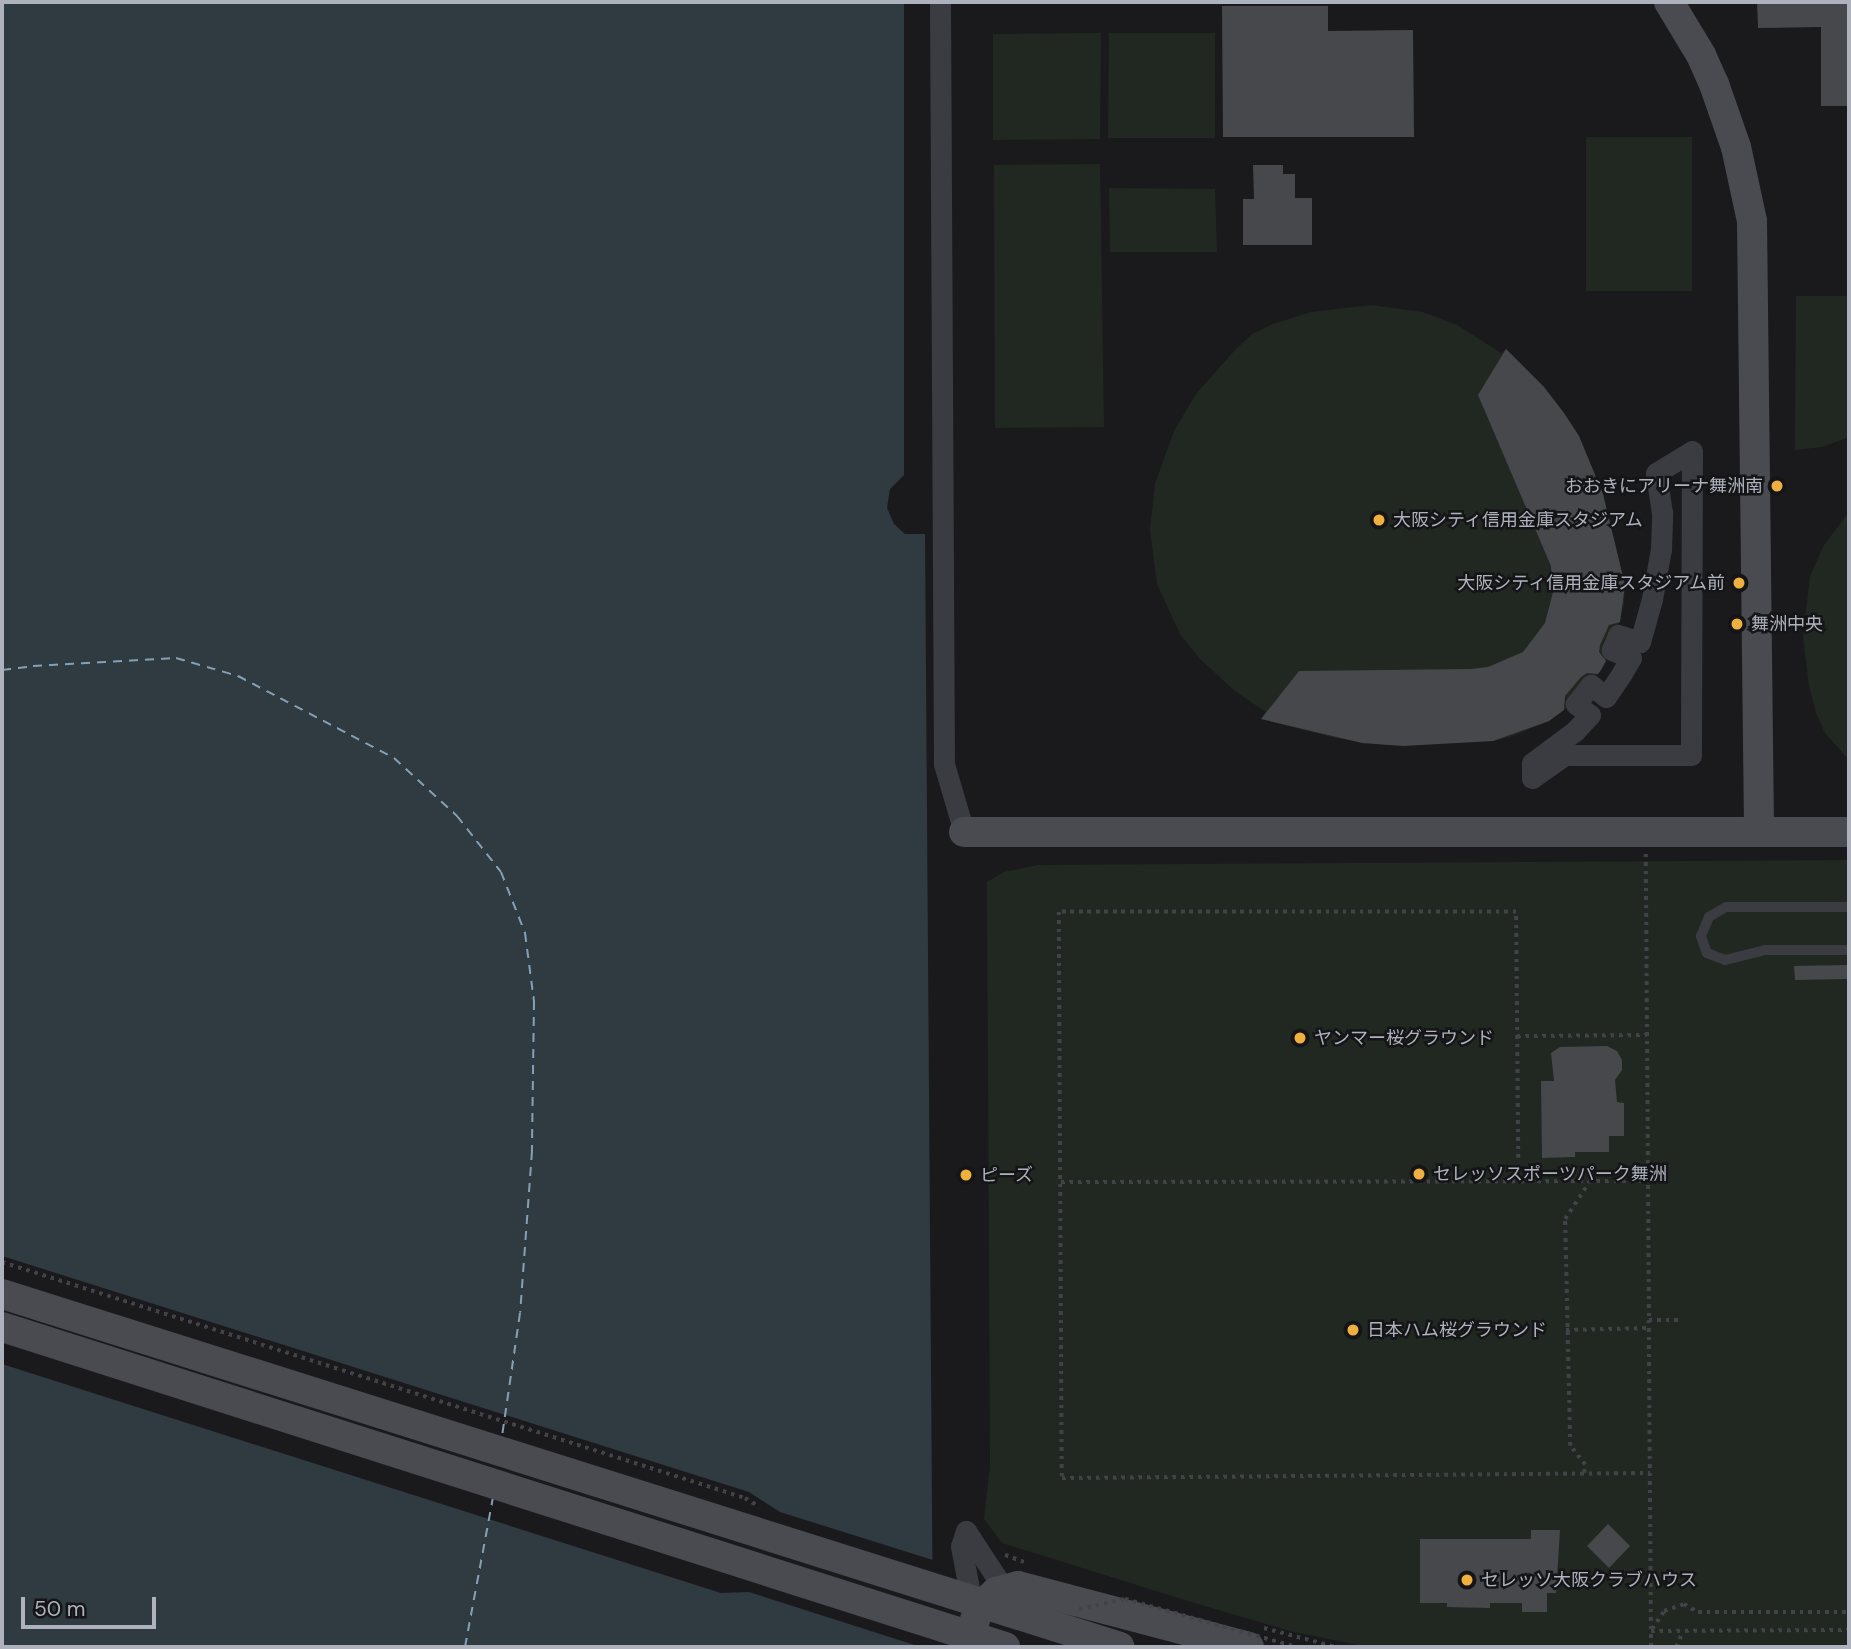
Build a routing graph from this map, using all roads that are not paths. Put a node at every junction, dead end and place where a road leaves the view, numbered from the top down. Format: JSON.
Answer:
{"nodes":[{"id":1,"x":940,"y":2,"type":"edge"},
{"id":2,"x":1669,"y":2,"type":"edge"},
{"id":3,"x":1631,"y":657,"type":"joint"},
{"id":4,"x":964,"y":832,"type":"joint"},
{"id":5,"x":1759,"y":832,"type":"junction"},
{"id":6,"x":1849,"y":832,"type":"edge"},
{"id":7,"x":1849,"y":906,"type":"edge"},
{"id":8,"x":1849,"y":950,"type":"edge"},
{"id":9,"x":2,"y":1294,"type":"edge"},
{"id":10,"x":2,"y":1327,"type":"edge"},
{"id":11,"x":1004,"y":1589,"type":"junction"},
{"id":12,"x":974,"y":1633,"type":"edge"},
{"id":13,"x":1005,"y":1647,"type":"edge"},
{"id":14,"x":1119,"y":1647,"type":"edge"},
{"id":15,"x":1249,"y":1647,"type":"edge"}],
"edges":[{"from":1,"to":4,"type":"street"},
{"from":2,"to":5,"type":"street"},
{"from":3,"to":3,"type":"street"},
{"from":4,"to":5,"type":"street"},
{"from":5,"to":6,"type":"street"},
{"from":7,"to":8,"type":"lane"},
{"from":9,"to":14,"type":"street","bridge":true},
{"from":10,"to":13,"type":"street","bridge":true},
{"from":11,"to":12,"type":"street"},
{"from":11,"to":12,"type":"street"},
{"from":11,"to":15,"type":"street"}]}
